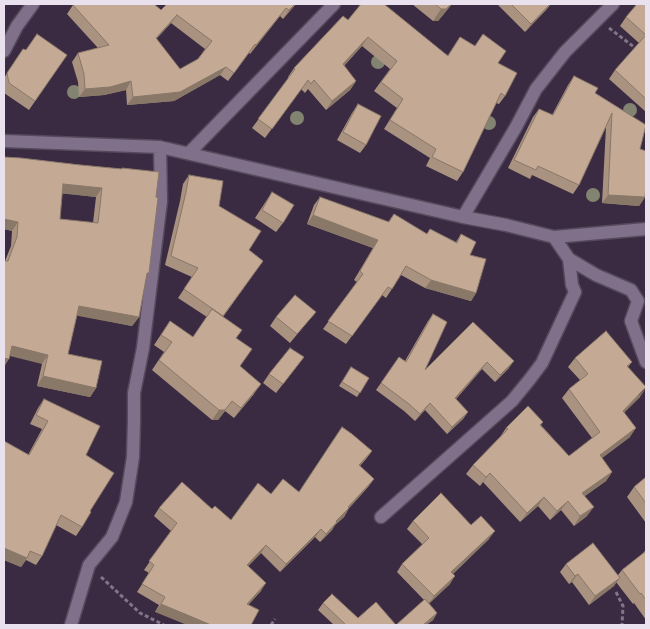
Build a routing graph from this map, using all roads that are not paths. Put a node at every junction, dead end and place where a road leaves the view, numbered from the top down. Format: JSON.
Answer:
{"nodes":[{"id":1,"x":33,"y":4,"type":"edge"},
{"id":2,"x":334,"y":4,"type":"edge"},
{"id":3,"x":613,"y":4,"type":"edge"},
{"id":4,"x":4,"y":51,"type":"edge"},
{"id":5,"x":4,"y":141,"type":"edge"},
{"id":6,"x":160,"y":147,"type":"junction"},
{"id":7,"x":189,"y":153,"type":"junction"},
{"id":8,"x":463,"y":217,"type":"junction"},
{"id":9,"x":646,"y":229,"type":"edge"},
{"id":10,"x":554,"y":237,"type":"junction"},
{"id":11,"x":569,"y":259,"type":"junction"},
{"id":12,"x":646,"y":362,"type":"edge"},
{"id":13,"x":382,"y":517,"type":"dead end"},
{"id":14,"x":71,"y":625,"type":"edge"}],
"edges":[{"from":1,"to":4,"type":"street"},
{"from":2,"to":7,"type":"street"},
{"from":3,"to":8,"type":"street"},
{"from":5,"to":6,"type":"street"},
{"from":6,"to":7,"type":"street"},
{"from":6,"to":14,"type":"street"},
{"from":7,"to":8,"type":"street"},
{"from":8,"to":10,"type":"street"},
{"from":9,"to":10,"type":"street"},
{"from":10,"to":11,"type":"street"},
{"from":11,"to":12,"type":"street"},
{"from":11,"to":13,"type":"street"}]}
